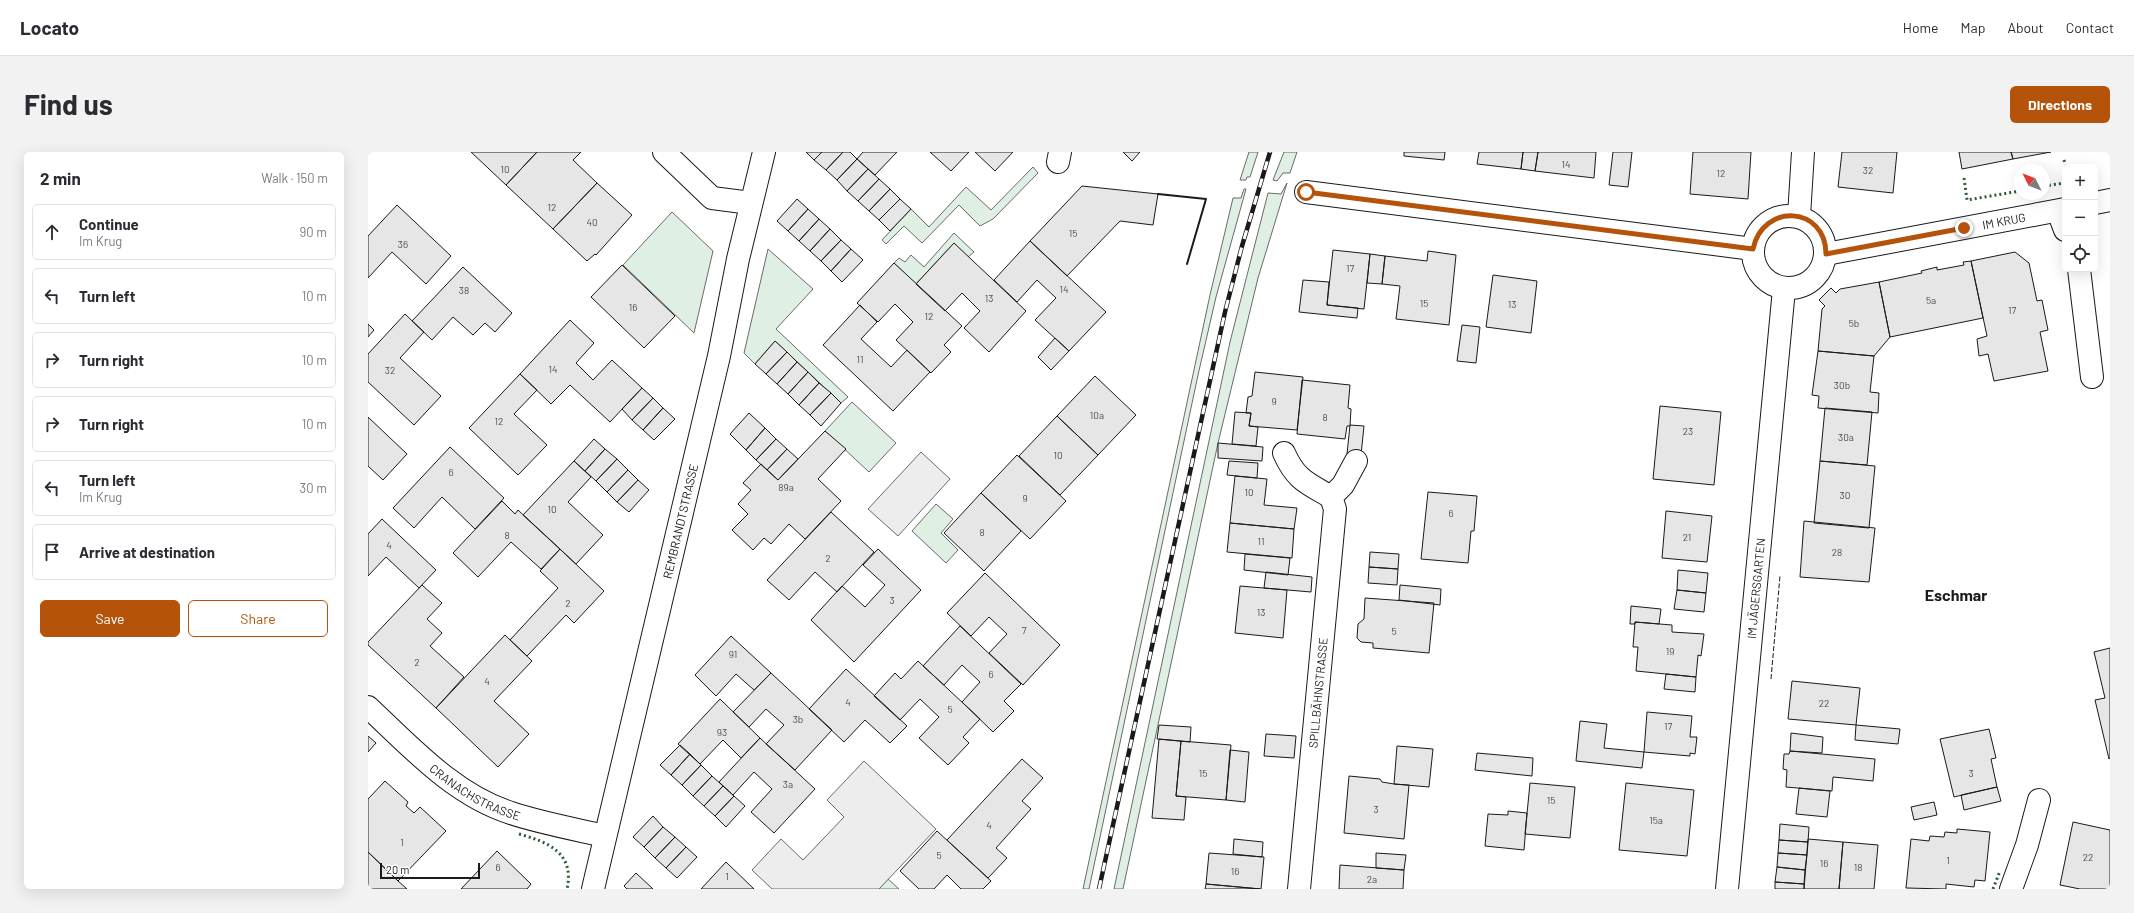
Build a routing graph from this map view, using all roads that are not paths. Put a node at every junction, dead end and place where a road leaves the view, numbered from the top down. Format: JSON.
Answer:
{"nodes":[{"id":1,"x":664,"y":152,"type":"edge"},
{"id":2,"x":764,"y":152,"type":"edge"},
{"id":3,"x":1802,"y":152,"type":"edge"},
{"id":4,"x":1306,"y":192,"type":"dead end"},
{"id":5,"x":2110,"y":200,"type":"edge"},
{"id":6,"x":2098,"y":202,"type":"edge"},
{"id":7,"x":751,"y":204,"type":"junction"},
{"id":8,"x":1799,"y":216,"type":"junction"},
{"id":9,"x":2062,"y":217,"type":"edge"},
{"id":10,"x":1753,"y":249,"type":"junction"},
{"id":11,"x":1826,"y":254,"type":"junction"},
{"id":12,"x":2079,"y":272,"type":"edge"},
{"id":13,"x":1784,"y":288,"type":"junction"},
{"id":14,"x":2092,"y":377,"type":"dead end"},
{"id":15,"x":1284,"y":453,"type":"dead end"},
{"id":16,"x":1356,"y":461,"type":"dead end"},
{"id":17,"x":1332,"y":497,"type":"junction"},
{"id":18,"x":368,"y":707,"type":"edge"},
{"id":19,"x":2039,"y":800,"type":"dead end"},
{"id":20,"x":605,"y":836,"type":"junction"},
{"id":21,"x":593,"y":889,"type":"edge"},
{"id":22,"x":1299,"y":889,"type":"edge"},
{"id":23,"x":1727,"y":889,"type":"edge"},
{"id":24,"x":2011,"y":889,"type":"edge"}],
"edges":[{"from":1,"to":7,"type":"street"},
{"from":2,"to":7,"type":"street","name":"REMBRANDTSTRASSE"},
{"from":3,"to":8,"type":"street"},
{"from":4,"to":10,"type":"street"},
{"from":5,"to":6,"type":"street"},
{"from":7,"to":20,"type":"street","name":"REMBRANDTSTRASSE"},
{"from":8,"to":10,"type":"street"},
{"from":8,"to":11,"type":"street"},
{"from":9,"to":11,"type":"street","name":"IM KRUG"},
{"from":10,"to":13,"type":"street"},
{"from":11,"to":13,"type":"street"},
{"from":12,"to":14,"type":"street"},
{"from":13,"to":23,"type":"street","name":"IM JÄGERSGARTEN"},
{"from":15,"to":17,"type":"street"},
{"from":16,"to":17,"type":"street"},
{"from":17,"to":22,"type":"street","name":"SPILLBÄHNSTRASSE"},
{"from":18,"to":20,"type":"street","name":"CRANACHSTRASSE"},
{"from":19,"to":24,"type":"street"},
{"from":20,"to":21,"type":"street","name":"REMBRANDTSTRASSE"}]}
